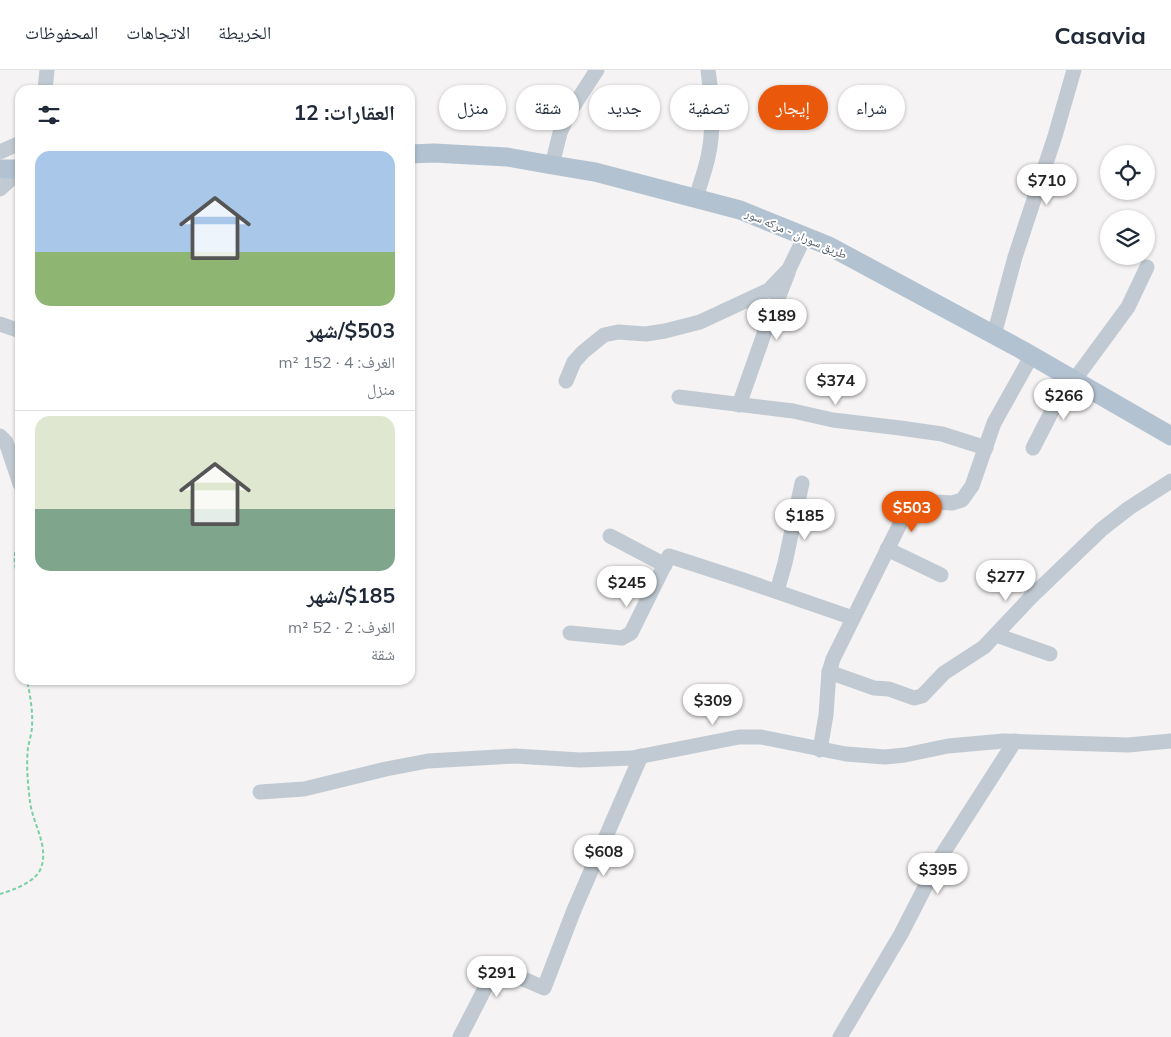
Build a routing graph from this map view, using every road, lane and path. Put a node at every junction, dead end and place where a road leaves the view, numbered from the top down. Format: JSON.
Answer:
{"nodes":[{"id":1,"x":47,"y":70,"type":"edge"},
{"id":2,"x":597,"y":70,"type":"edge"},
{"id":3,"x":708,"y":70,"type":"edge"},
{"id":4,"x":1074,"y":70,"type":"edge"},
{"id":5,"x":46,"y":85,"type":"edge"},
{"id":6,"x":15,"y":145,"type":"edge"},
{"id":7,"x":0,"y":152,"type":"edge"},
{"id":8,"x":415,"y":154,"type":"edge"},
{"id":9,"x":552,"y":165,"type":"junction"},
{"id":10,"x":11,"y":169,"type":"edge"},
{"id":11,"x":0,"y":189,"type":"edge"},
{"id":12,"x":696,"y":198,"type":"junction"},
{"id":13,"x":805,"y":236,"type":"junction"},
{"id":14,"x":1146,"y":267,"type":"dead end"},
{"id":15,"x":789,"y":269,"type":"junction"},
{"id":16,"x":0,"y":324,"type":"edge"},
{"id":17,"x":15,"y":330,"type":"edge"},
{"id":18,"x":994,"y":335,"type":"junction"},
{"id":19,"x":1032,"y":356,"type":"junction"},
{"id":20,"x":1074,"y":380,"type":"junction"},
{"id":21,"x":566,"y":381,"type":"dead end"},
{"id":22,"x":679,"y":397,"type":"dead end"},
{"id":23,"x":739,"y":405,"type":"junction"},
{"id":24,"x":0,"y":436,"type":"edge"},
{"id":25,"x":1171,"y":436,"type":"edge"},
{"id":26,"x":986,"y":448,"type":"junction"},
{"id":27,"x":1033,"y":448,"type":"dead end"},
{"id":28,"x":15,"y":469,"type":"edge"},
{"id":29,"x":1171,"y":480,"type":"edge"},
{"id":30,"x":802,"y":483,"type":"dead end"},
{"id":31,"x":610,"y":536,"type":"dead end"},
{"id":32,"x":15,"y":550,"type":"edge"},
{"id":33,"x":887,"y":550,"type":"junction"},
{"id":34,"x":664,"y":565,"type":"junction"},
{"id":35,"x":15,"y":568,"type":"edge"},
{"id":36,"x":941,"y":575,"type":"dead end"},
{"id":37,"x":777,"y":592,"type":"junction"},
{"id":38,"x":853,"y":618,"type":"junction"},
{"id":39,"x":570,"y":633,"type":"dead end"},
{"id":40,"x":996,"y":635,"type":"junction"},
{"id":41,"x":1050,"y":654,"type":"dead end"},
{"id":42,"x":829,"y":672,"type":"junction"},
{"id":43,"x":28,"y":685,"type":"edge"},
{"id":44,"x":1015,"y":741,"type":"junction"},
{"id":45,"x":1171,"y":741,"type":"edge"},
{"id":46,"x":820,"y":750,"type":"junction"},
{"id":47,"x":640,"y":756,"type":"junction"},
{"id":48,"x":260,"y":792,"type":"dead end"},
{"id":49,"x":0,"y":894,"type":"edge"},
{"id":50,"x":460,"y":1037,"type":"edge"},
{"id":51,"x":840,"y":1037,"type":"edge"}],
"edges":[{"from":1,"to":5,"type":"street"},
{"from":2,"to":9,"type":"street"},
{"from":3,"to":12,"type":"street"},
{"from":4,"to":18,"type":"street"},
{"from":6,"to":7,"type":"street"},
{"from":8,"to":9,"type":"main road","name":"طريق سوران - مركه سور"},
{"from":9,"to":12,"type":"main road","name":"طريق سوران - مركه سور"},
{"from":10,"to":11,"type":"street"},
{"from":12,"to":13,"type":"main road","name":"طريق سوران - مركه سور"},
{"from":13,"to":15,"type":"street"},
{"from":13,"to":18,"type":"main road","name":"طريق سوران - مركه سور"},
{"from":14,"to":20,"type":"street"},
{"from":15,"to":21,"type":"street"},
{"from":15,"to":23,"type":"street"},
{"from":16,"to":17,"type":"street"},
{"from":18,"to":19,"type":"main road","name":"طريق سوران - مركه سور"},
{"from":19,"to":20,"type":"main road","name":"طريق سوران - مركه سور"},
{"from":19,"to":26,"type":"street"},
{"from":20,"to":25,"type":"main road","name":"طريق سوران - مركه سور"},
{"from":20,"to":27,"type":"street"},
{"from":22,"to":23,"type":"street"},
{"from":23,"to":26,"type":"street"},
{"from":24,"to":28,"type":"street"},
{"from":26,"to":33,"type":"street"},
{"from":29,"to":40,"type":"street"},
{"from":30,"to":37,"type":"street"},
{"from":31,"to":34,"type":"street"},
{"from":32,"to":35,"type":"path"},
{"from":33,"to":36,"type":"street"},
{"from":33,"to":38,"type":"street"},
{"from":34,"to":37,"type":"street"},
{"from":34,"to":39,"type":"street"},
{"from":37,"to":38,"type":"street"},
{"from":38,"to":42,"type":"street"},
{"from":40,"to":41,"type":"street"},
{"from":40,"to":42,"type":"street"},
{"from":42,"to":46,"type":"street"},
{"from":43,"to":49,"type":"path"},
{"from":44,"to":45,"type":"street"},
{"from":44,"to":46,"type":"street"},
{"from":44,"to":51,"type":"street"},
{"from":46,"to":47,"type":"street"},
{"from":47,"to":48,"type":"street"},
{"from":47,"to":50,"type":"street"}]}
